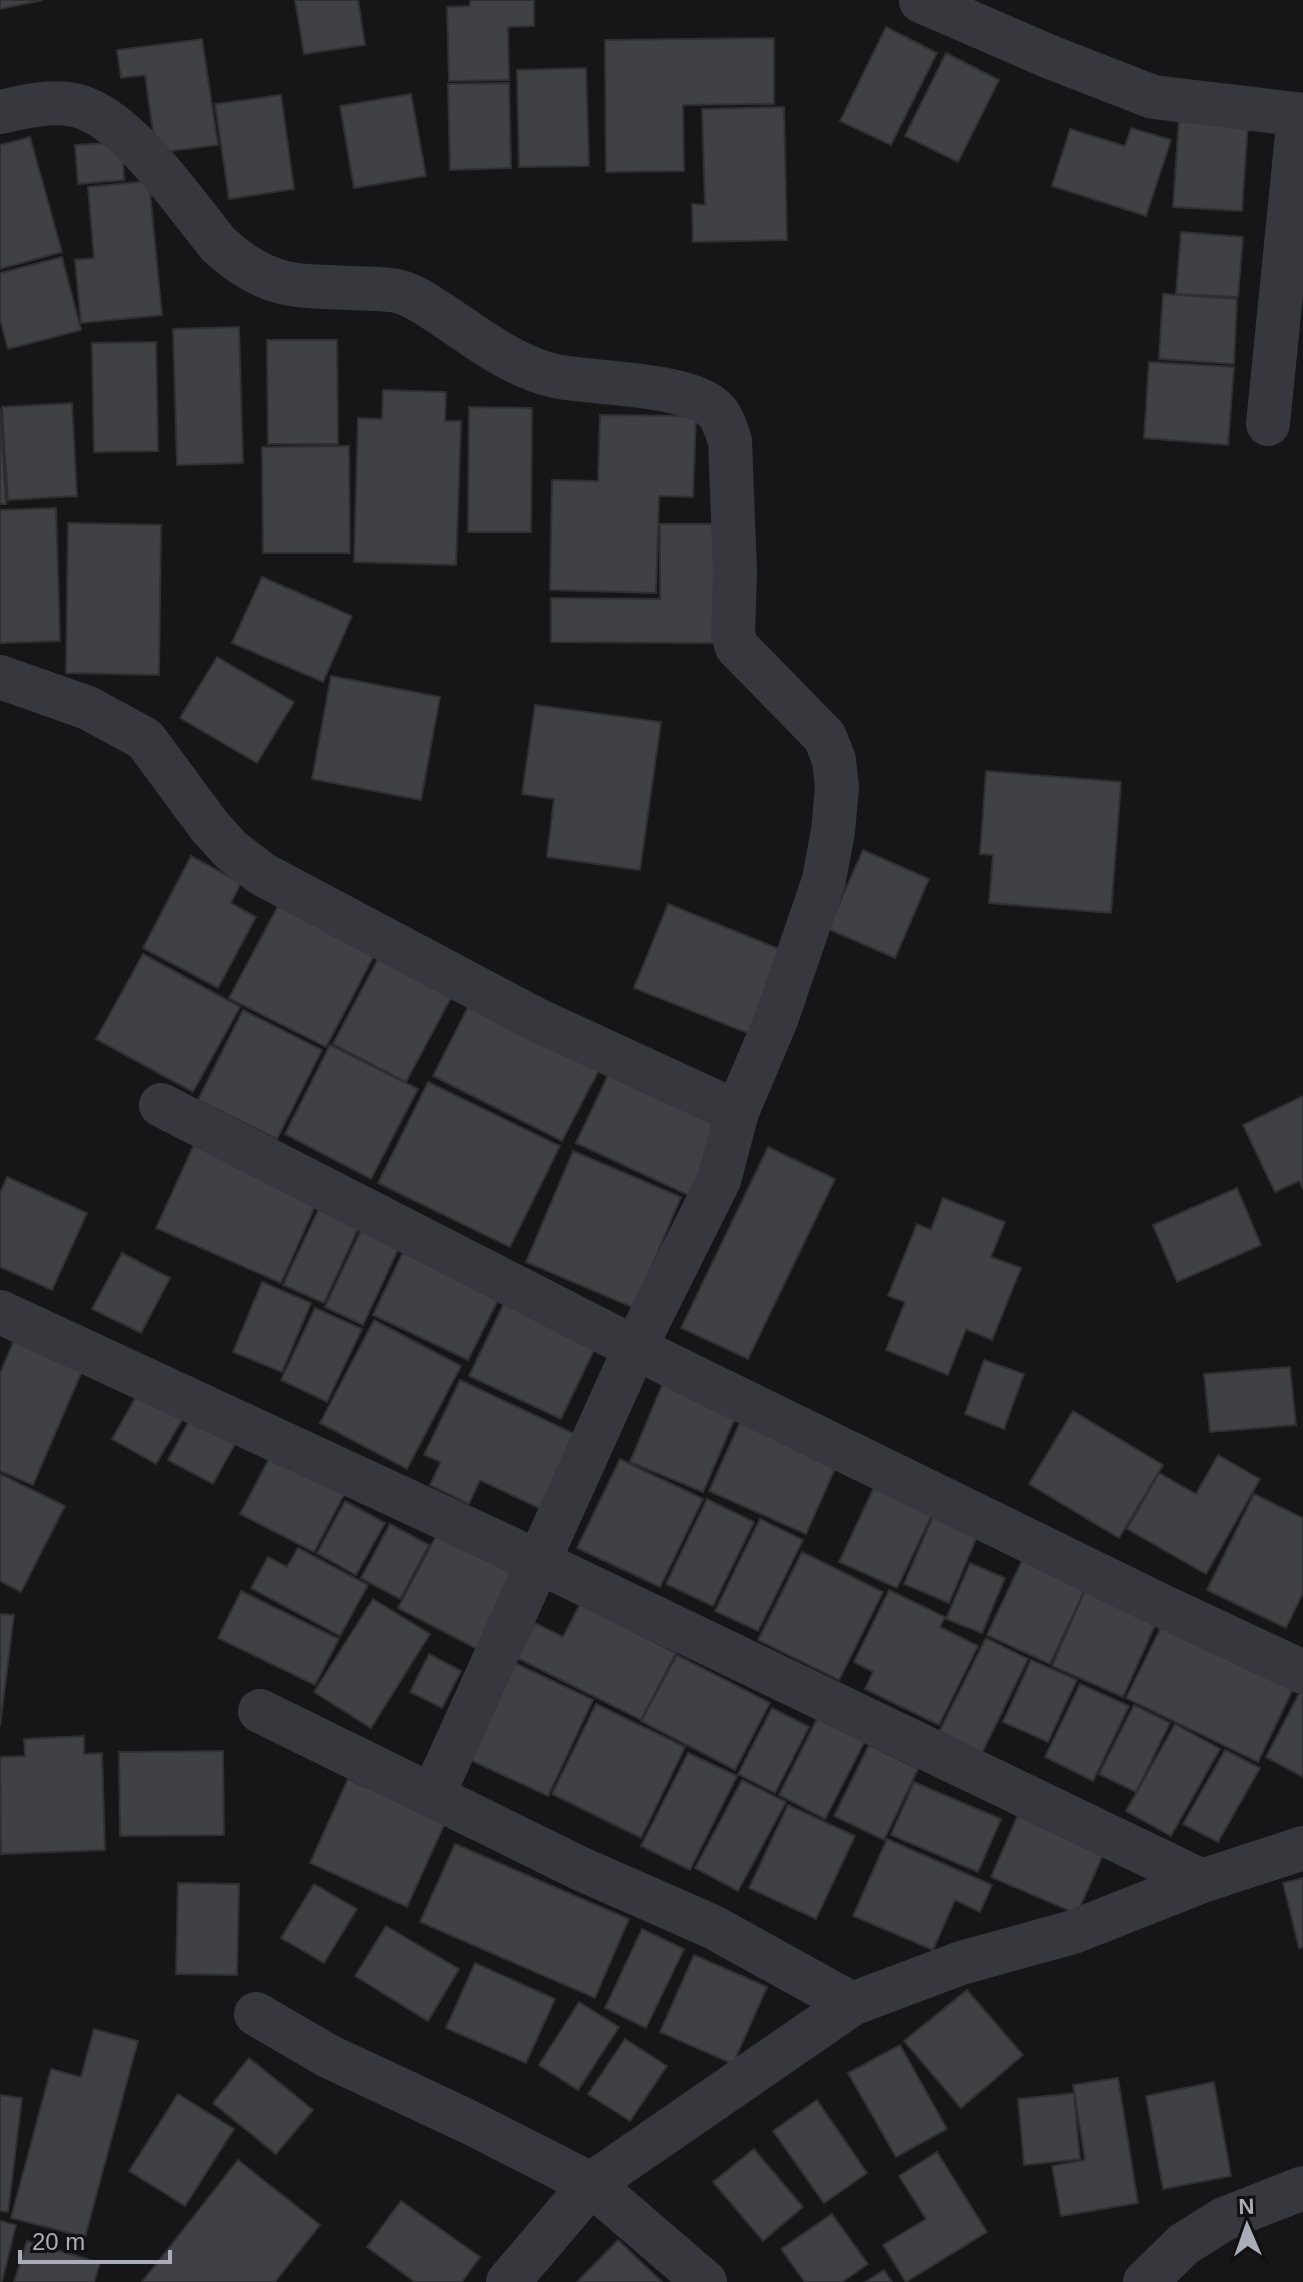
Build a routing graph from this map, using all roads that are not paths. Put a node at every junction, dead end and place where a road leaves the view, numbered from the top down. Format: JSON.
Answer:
{"nodes":[{"id":1,"x":921,"y":1,"type":"edge"},
{"id":2,"x":0,"y":112,"type":"edge"},
{"id":3,"x":1301,"y":115,"type":"edge"},
{"id":4,"x":1268,"y":424,"type":"dead end"},
{"id":5,"x":0,"y":677,"type":"edge"},
{"id":6,"x":161,"y":1105,"type":"dead end"},
{"id":7,"x":737,"y":1112,"type":"junction"},
{"id":8,"x":0,"y":1312,"type":"edge"},
{"id":9,"x":635,"y":1348,"type":"junction"},
{"id":10,"x":537,"y":1561,"type":"junction"},
{"id":11,"x":1303,"y":1672,"type":"edge"},
{"id":12,"x":260,"y":1711,"type":"dead end"},
{"id":13,"x":433,"y":1795,"type":"junction"},
{"id":14,"x":1303,"y":1848,"type":"edge"},
{"id":15,"x":1202,"y":1881,"type":"junction"},
{"id":16,"x":852,"y":2004,"type":"junction"},
{"id":17,"x":256,"y":2014,"type":"dead end"},
{"id":18,"x":591,"y":2184,"type":"junction"},
{"id":19,"x":1303,"y":2188,"type":"edge"},
{"id":20,"x":508,"y":2282,"type":"edge"},
{"id":21,"x":705,"y":2282,"type":"edge"},
{"id":22,"x":1145,"y":2282,"type":"edge"}],
"edges":[{"from":1,"to":3,"type":"street"},
{"from":2,"to":7,"type":"street"},
{"from":3,"to":4,"type":"street"},
{"from":5,"to":7,"type":"street"},
{"from":6,"to":9,"type":"street"},
{"from":7,"to":9,"type":"street"},
{"from":8,"to":10,"type":"street"},
{"from":9,"to":10,"type":"street"},
{"from":9,"to":11,"type":"street"},
{"from":10,"to":13,"type":"street"},
{"from":10,"to":15,"type":"street"},
{"from":12,"to":13,"type":"street"},
{"from":13,"to":16,"type":"street"},
{"from":14,"to":15,"type":"street"},
{"from":15,"to":16,"type":"street"},
{"from":16,"to":18,"type":"street"},
{"from":17,"to":18,"type":"street"},
{"from":18,"to":20,"type":"street"},
{"from":18,"to":21,"type":"street"},
{"from":19,"to":22,"type":"street"}]}
